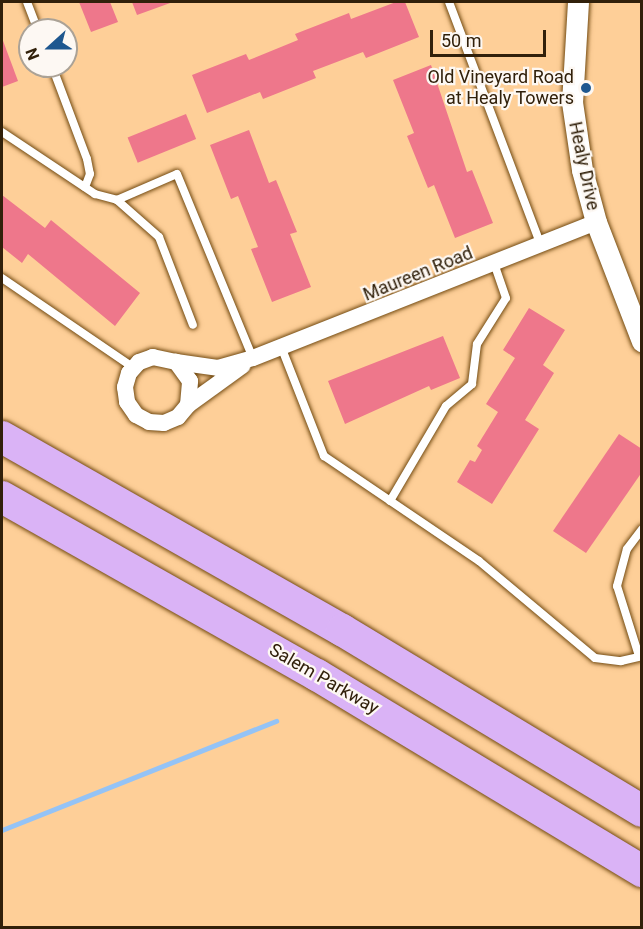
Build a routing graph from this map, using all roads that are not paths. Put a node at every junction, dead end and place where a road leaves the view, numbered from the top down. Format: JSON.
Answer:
{"nodes":[{"id":1,"x":27,"y":2,"type":"edge"},
{"id":2,"x":449,"y":2,"type":"edge"},
{"id":3,"x":578,"y":2,"type":"edge"},
{"id":4,"x":33,"y":18,"type":"edge"},
{"id":5,"x":57,"y":78,"type":"edge"},
{"id":6,"x":2,"y":132,"type":"edge"},
{"id":7,"x":85,"y":187,"type":"junction"},
{"id":8,"x":117,"y":200,"type":"junction"},
{"id":9,"x":596,"y":222,"type":"junction"},
{"id":10,"x":541,"y":245,"type":"junction"},
{"id":11,"x":494,"y":264,"type":"junction"},
{"id":12,"x":2,"y":278,"type":"edge"},
{"id":13,"x":193,"y":325,"type":"dead end"},
{"id":14,"x":642,"y":340,"type":"edge"},
{"id":15,"x":282,"y":349,"type":"junction"},
{"id":16,"x":253,"y":358,"type":"junction"},
{"id":17,"x":176,"y":362,"type":"junction"},
{"id":18,"x":134,"y":368,"type":"junction"},
{"id":19,"x":188,"y":405,"type":"junction"},
{"id":20,"x":2,"y":437,"type":"edge"},
{"id":21,"x":2,"y":496,"type":"edge"},
{"id":22,"x":390,"y":501,"type":"junction"},
{"id":23,"x":642,"y":529,"type":"edge"},
{"id":24,"x":640,"y":656,"type":"edge"},
{"id":25,"x":642,"y":811,"type":"edge"},
{"id":26,"x":642,"y":871,"type":"edge"}],
"edges":[{"from":1,"to":4,"type":"lane"},
{"from":2,"to":10,"type":"lane"},
{"from":3,"to":9,"type":"street","name":"Healy Drive"},
{"from":5,"to":7,"type":"lane"},
{"from":6,"to":7,"type":"lane"},
{"from":7,"to":8,"type":"lane"},
{"from":8,"to":13,"type":"lane"},
{"from":8,"to":16,"type":"lane"},
{"from":9,"to":10,"type":"street","name":"Maureen Road"},
{"from":9,"to":14,"type":"street","name":"Healy Drive"},
{"from":10,"to":11,"type":"street","name":"Maureen Road"},
{"from":11,"to":15,"type":"street","name":"Maureen Road"},
{"from":11,"to":22,"type":"lane"},
{"from":12,"to":18,"type":"lane"},
{"from":15,"to":16,"type":"street","name":"Maureen Road"},
{"from":15,"to":22,"type":"lane"},
{"from":16,"to":17,"type":"street","name":"Maureen Road"},
{"from":16,"to":19,"type":"street","name":"Maureen Road"},
{"from":17,"to":18,"type":"street","name":"Maureen Road"},
{"from":17,"to":19,"type":"street"},
{"from":18,"to":19,"type":"street","name":"Maureen Road"},
{"from":20,"to":25,"type":"highway"},
{"from":21,"to":26,"type":"highway","name":"Salem Parkway"},
{"from":22,"to":24,"type":"lane"},
{"from":23,"to":24,"type":"lane"}]}
